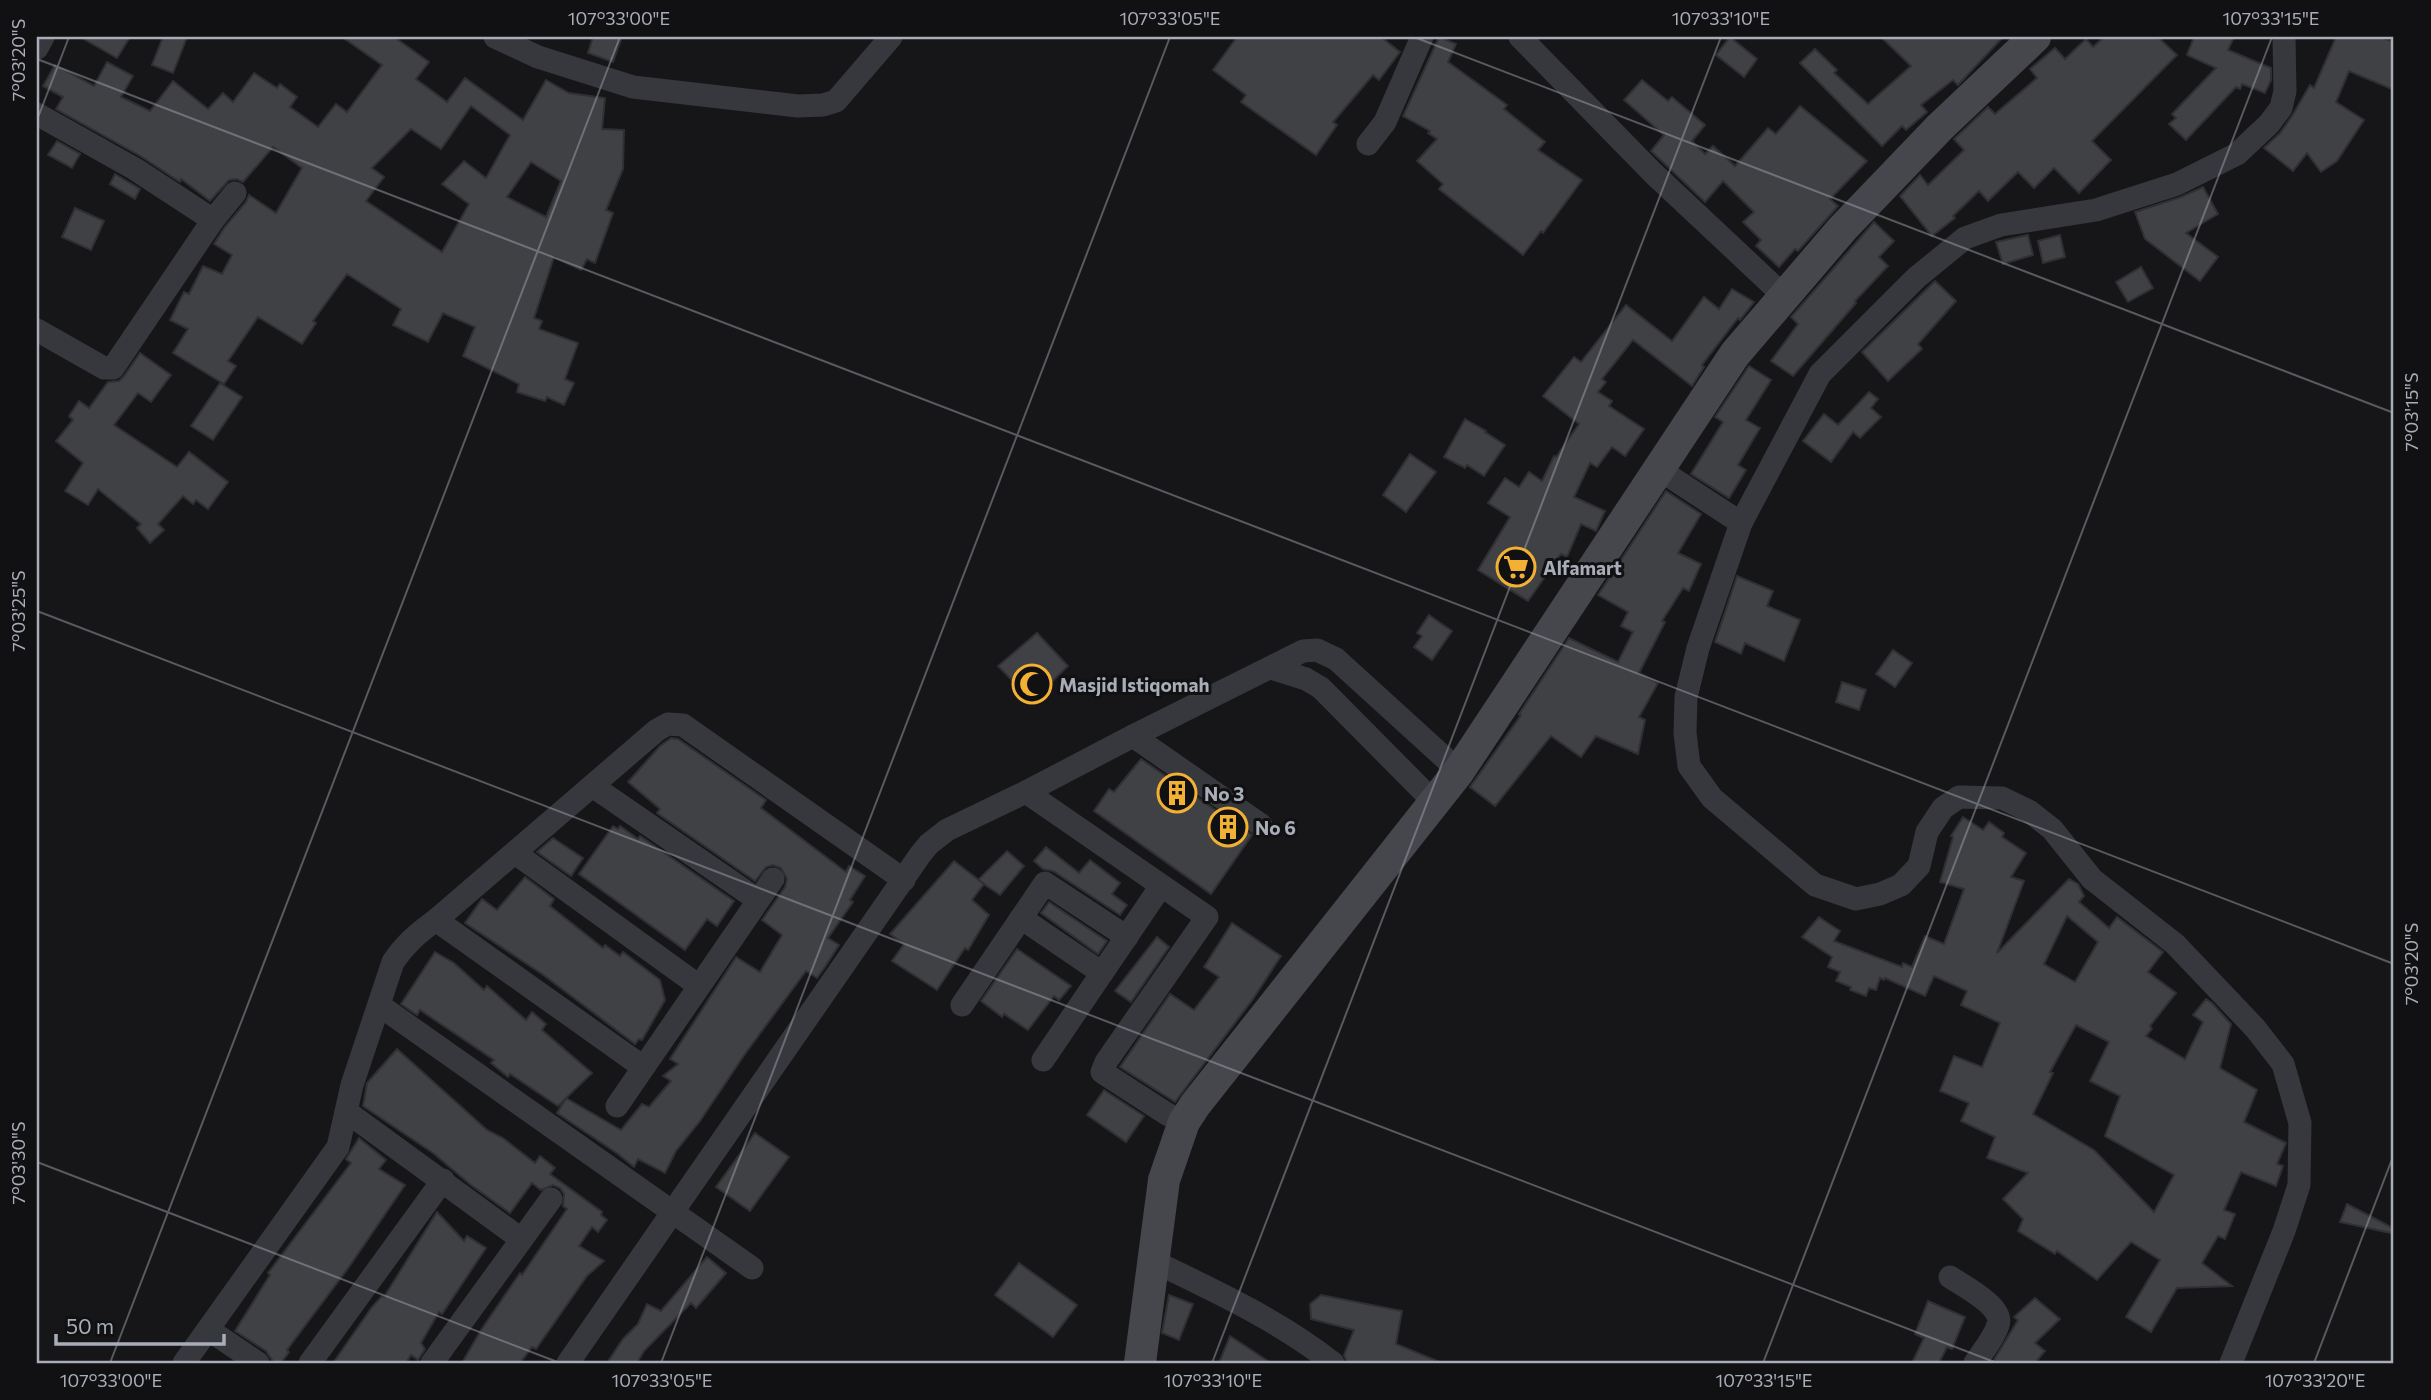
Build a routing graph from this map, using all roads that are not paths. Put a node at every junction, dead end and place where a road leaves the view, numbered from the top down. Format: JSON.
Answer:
{"nodes":[{"id":1,"x":43,"y":37,"type":"edge"},
{"id":2,"x":495,"y":37,"type":"edge"},
{"id":3,"x":891,"y":37,"type":"edge"},
{"id":4,"x":1422,"y":37,"type":"edge"},
{"id":5,"x":1520,"y":37,"type":"edge"},
{"id":6,"x":2035,"y":37,"type":"edge"},
{"id":7,"x":2284,"y":37,"type":"edge"},
{"id":8,"x":37,"y":48,"type":"edge"},
{"id":9,"x":37,"y":114,"type":"edge"},
{"id":10,"x":1368,"y":144,"type":"dead end"},
{"id":11,"x":234,"y":193,"type":"dead end"},
{"id":12,"x":213,"y":220,"type":"junction"},
{"id":13,"x":1783,"y":295,"type":"junction"},
{"id":14,"x":37,"y":330,"type":"edge"},
{"id":15,"x":1657,"y":468,"type":"junction"},
{"id":16,"x":1741,"y":523,"type":"junction"},
{"id":17,"x":1271,"y":668,"type":"junction"},
{"id":18,"x":1133,"y":736,"type":"junction"},
{"id":19,"x":1459,"y":771,"type":"junction"},
{"id":20,"x":594,"y":787,"type":"junction"},
{"id":21,"x":1026,"y":792,"type":"junction"},
{"id":22,"x":1434,"y":802,"type":"junction"},
{"id":23,"x":1261,"y":825,"type":"dead end"},
{"id":24,"x":515,"y":853,"type":"junction"},
{"id":25,"x":773,"y":879,"type":"dead end"},
{"id":26,"x":904,"y":880,"type":"junction"},
{"id":27,"x":1161,"y":886,"type":"junction"},
{"id":28,"x":758,"y":900,"type":"junction"},
{"id":29,"x":1021,"y":919,"type":"junction"},
{"id":30,"x":436,"y":920,"type":"junction"},
{"id":31,"x":1127,"y":937,"type":"junction"},
{"id":32,"x":1102,"y":973,"type":"junction"},
{"id":33,"x":699,"y":986,"type":"junction"},
{"id":34,"x":379,"y":1005,"type":"junction"},
{"id":35,"x":962,"y":1005,"type":"dead end"},
{"id":36,"x":1043,"y":1060,"type":"dead end"},
{"id":37,"x":643,"y":1067,"type":"junction"},
{"id":38,"x":617,"y":1106,"type":"dead end"},
{"id":39,"x":347,"y":1112,"type":"junction"},
{"id":40,"x":1184,"y":1122,"type":"junction"},
{"id":41,"x":443,"y":1180,"type":"junction"},
{"id":42,"x":551,"y":1199,"type":"dead end"},
{"id":43,"x":673,"y":1213,"type":"junction"},
{"id":44,"x":521,"y":1239,"type":"junction"},
{"id":45,"x":1153,"y":1261,"type":"junction"},
{"id":46,"x":752,"y":1268,"type":"dead end"},
{"id":47,"x":1950,"y":1277,"type":"dead end"},
{"id":48,"x":208,"y":1330,"type":"junction"},
{"id":49,"x":184,"y":1363,"type":"edge"},
{"id":50,"x":258,"y":1363,"type":"edge"},
{"id":51,"x":310,"y":1363,"type":"edge"},
{"id":52,"x":432,"y":1363,"type":"edge"},
{"id":53,"x":568,"y":1363,"type":"edge"},
{"id":54,"x":1140,"y":1363,"type":"edge"},
{"id":55,"x":1333,"y":1363,"type":"edge"},
{"id":56,"x":1975,"y":1363,"type":"edge"},
{"id":57,"x":2231,"y":1363,"type":"edge"}],
"edges":[{"from":1,"to":8,"type":"street"},
{"from":2,"to":3,"type":"street"},
{"from":4,"to":10,"type":"street"},
{"from":5,"to":13,"type":"street"},
{"from":6,"to":13,"type":"street"},
{"from":7,"to":16,"type":"street"},
{"from":9,"to":12,"type":"street"},
{"from":11,"to":12,"type":"street"},
{"from":12,"to":14,"type":"street"},
{"from":13,"to":15,"type":"street"},
{"from":15,"to":16,"type":"street"},
{"from":15,"to":19,"type":"street"},
{"from":16,"to":57,"type":"street"},
{"from":17,"to":18,"type":"street"},
{"from":17,"to":19,"type":"street"},
{"from":17,"to":22,"type":"street"},
{"from":18,"to":21,"type":"street"},
{"from":18,"to":23,"type":"street"},
{"from":19,"to":22,"type":"street"},
{"from":20,"to":24,"type":"street"},
{"from":20,"to":26,"type":"street"},
{"from":20,"to":28,"type":"street"},
{"from":21,"to":26,"type":"street"},
{"from":21,"to":27,"type":"street"},
{"from":22,"to":40,"type":"street"},
{"from":24,"to":30,"type":"street"},
{"from":24,"to":33,"type":"street"},
{"from":25,"to":28,"type":"street"},
{"from":26,"to":43,"type":"street"},
{"from":27,"to":31,"type":"street"},
{"from":27,"to":40,"type":"street"},
{"from":28,"to":33,"type":"street"},
{"from":29,"to":31,"type":"street"},
{"from":29,"to":32,"type":"street"},
{"from":29,"to":35,"type":"street"},
{"from":30,"to":34,"type":"street"},
{"from":30,"to":37,"type":"street"},
{"from":31,"to":32,"type":"street"},
{"from":32,"to":36,"type":"street"},
{"from":33,"to":37,"type":"street"},
{"from":34,"to":39,"type":"street"},
{"from":34,"to":43,"type":"street"},
{"from":37,"to":38,"type":"street"},
{"from":39,"to":41,"type":"street"},
{"from":39,"to":48,"type":"street"},
{"from":40,"to":45,"type":"street"},
{"from":41,"to":44,"type":"street"},
{"from":41,"to":51,"type":"street"},
{"from":42,"to":44,"type":"street"},
{"from":43,"to":46,"type":"street"},
{"from":43,"to":53,"type":"street"},
{"from":44,"to":52,"type":"street"},
{"from":45,"to":54,"type":"street"},
{"from":45,"to":55,"type":"street"},
{"from":47,"to":56,"type":"street"},
{"from":48,"to":49,"type":"street"},
{"from":48,"to":50,"type":"street"}]}
